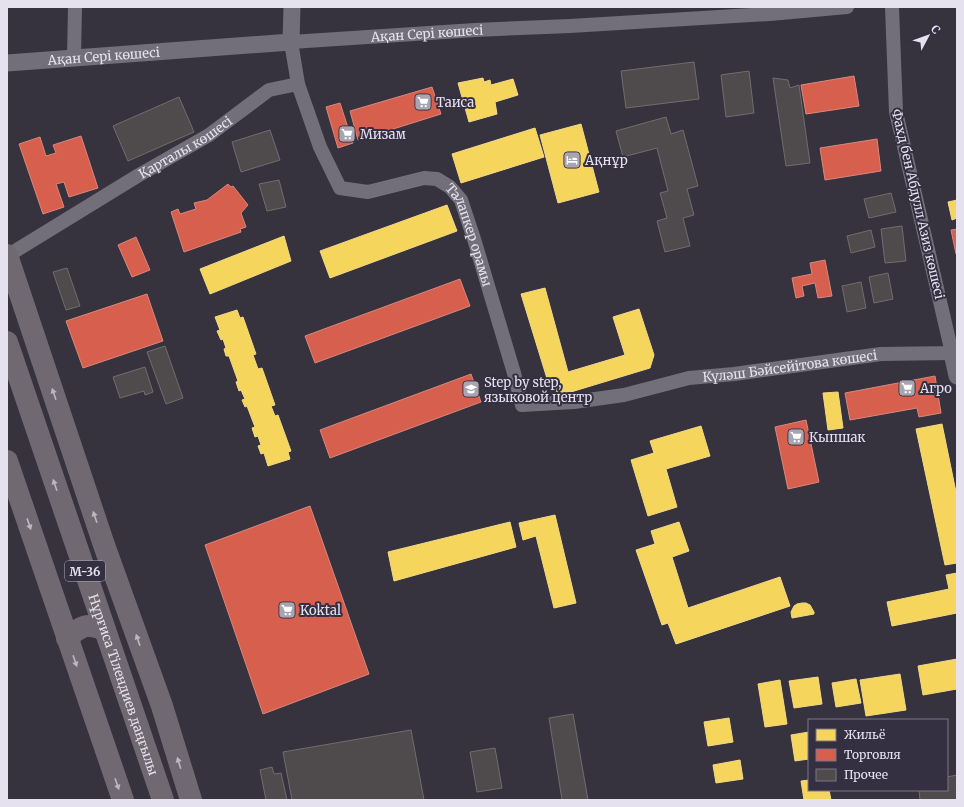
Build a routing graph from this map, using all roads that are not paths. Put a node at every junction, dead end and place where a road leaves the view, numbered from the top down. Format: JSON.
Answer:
{"nodes":[{"id":1,"x":76,"y":7,"type":"edge"},
{"id":2,"x":292,"y":7,"type":"edge"},
{"id":3,"x":847,"y":7,"type":"edge"},
{"id":4,"x":892,"y":7,"type":"edge"},
{"id":5,"x":291,"y":42,"type":"junction"},
{"id":6,"x":74,"y":58,"type":"junction"},
{"id":7,"x":7,"y":63,"type":"edge"},
{"id":8,"x":298,"y":84,"type":"junction"},
{"id":9,"x":7,"y":255,"type":"edge"},
{"id":10,"x":21,"y":298,"type":"junction"},
{"id":11,"x":7,"y":342,"type":"edge"},
{"id":12,"x":954,"y":352,"type":"edge"},
{"id":13,"x":16,"y":367,"type":"junction"},
{"id":14,"x":957,"y":376,"type":"edge"},
{"id":15,"x":624,"y":395,"type":"joint"},
{"id":16,"x":7,"y":461,"type":"edge"},
{"id":17,"x":105,"y":630,"type":"junction"},
{"id":18,"x":67,"y":638,"type":"junction"},
{"id":19,"x":123,"y":800,"type":"edge"},
{"id":20,"x":163,"y":800,"type":"edge"},
{"id":21,"x":191,"y":800,"type":"edge"}],
"edges":[{"from":1,"to":6,"type":"street"},
{"from":2,"to":5,"type":"street"},
{"from":3,"to":5,"type":"street","name":"Ақан Сері көшесі"},
{"from":4,"to":12,"type":"street","name":"Фахд бен Абдулл Азиз көшесі"},
{"from":5,"to":6,"type":"street","name":"Ақан Сері көшесі"},
{"from":5,"to":8,"type":"street"},
{"from":6,"to":7,"type":"street","name":"Ақан Сері көшесі"},
{"from":8,"to":9,"type":"street","name":"Қарталы көшесі"},
{"from":8,"to":15,"type":"street","name":"Талапкер орамы"},
{"from":9,"to":10,"type":"main road"},
{"from":10,"to":13,"type":"main road"},
{"from":21,"to":10,"type":"main road","one_way":true},
{"from":11,"to":13,"type":"main road","name":"Нұрғиса Тілендиев даңғылы","number":"M-36"},
{"from":12,"to":14,"type":"street","name":"Фахд бен Абдулл Азиз көшесі"},
{"from":12,"to":15,"type":"street","name":"Күләш Бәйсейітова көшесі"},
{"from":17,"to":13,"type":"main road","name":"Нұрғиса Тілендиев даңғылы","number":"M-36","one_way":true},
{"from":16,"to":18,"type":"main road","number":"M-36","one_way":true},
{"from":17,"to":18,"type":"main road"},
{"from":17,"to":20,"type":"main road","name":"Нұрғиса Тілендиев даңғылы","number":"M-36"},
{"from":18,"to":19,"type":"main road","number":"M-36","one_way":true}]}
